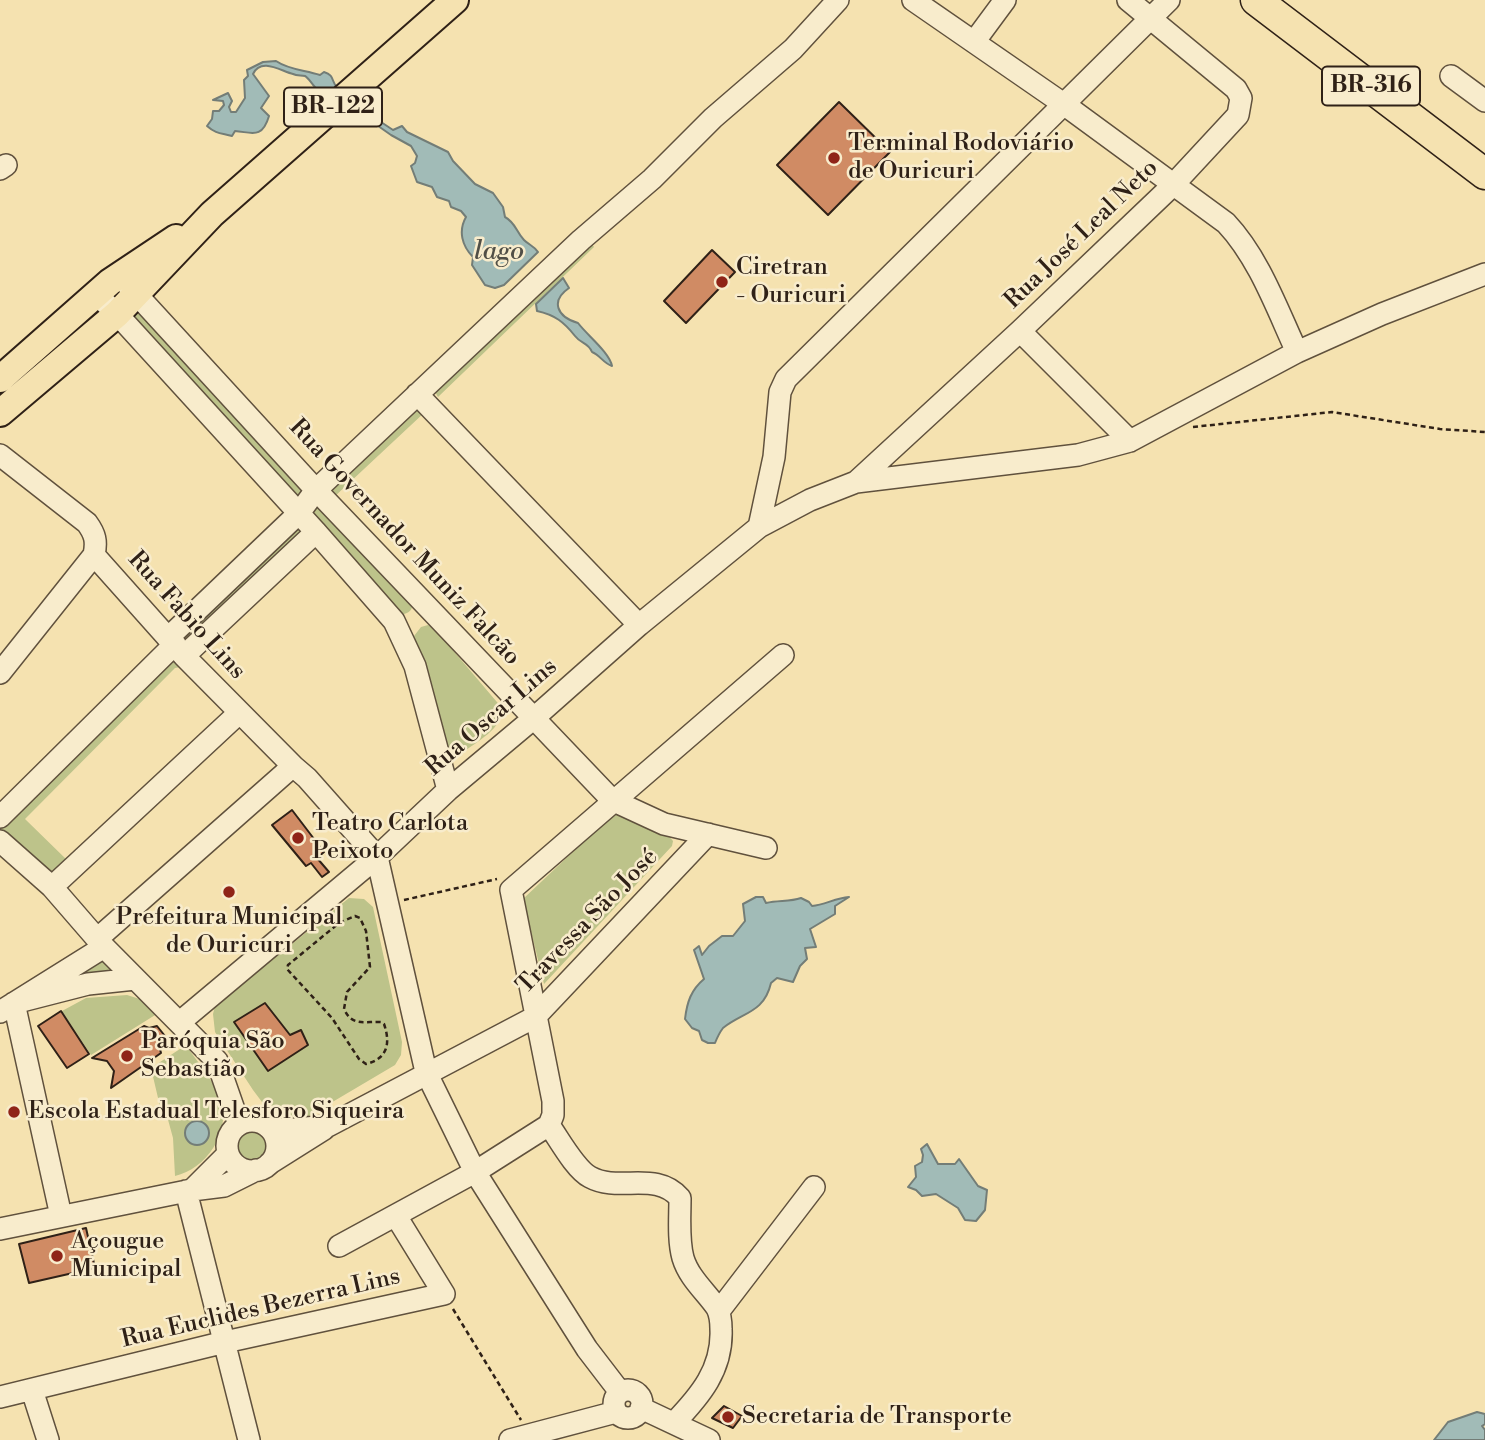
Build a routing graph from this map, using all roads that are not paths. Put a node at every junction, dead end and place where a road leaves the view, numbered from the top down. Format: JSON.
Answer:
{"nodes":[{"id":1,"x":454,"y":0,"type":"edge"},
{"id":2,"x":838,"y":0,"type":"edge"},
{"id":3,"x":913,"y":0,"type":"edge"},
{"id":4,"x":1005,"y":0,"type":"edge"},
{"id":5,"x":1128,"y":0,"type":"edge"},
{"id":6,"x":1169,"y":0,"type":"edge"},
{"id":7,"x":1256,"y":0,"type":"edge"},
{"id":8,"x":1152,"y":18,"type":"junction"},
{"id":9,"x":974,"y":42,"type":"junction"},
{"id":10,"x":1451,"y":76,"type":"dead end"},
{"id":11,"x":1485,"y":101,"type":"edge"},
{"id":12,"x":1065,"y":105,"type":"junction"},
{"id":13,"x":1485,"y":174,"type":"edge"},
{"id":14,"x":1173,"y":185,"type":"junction"},
{"id":15,"x":212,"y":214,"type":"junction"},
{"id":16,"x":1485,"y":274,"type":"edge"},
{"id":17,"x":118,"y":275,"type":"junction"},
{"id":18,"x":96,"y":294,"type":"junction"},
{"id":19,"x":136,"y":294,"type":"junction"},
{"id":20,"x":117,"y":314,"type":"junction"},
{"id":21,"x":1020,"y":331,"type":"junction"},
{"id":22,"x":1297,"y":352,"type":"junction"},
{"id":23,"x":211,"y":376,"type":"junction"},
{"id":24,"x":0,"y":379,"type":"edge"},
{"id":25,"x":189,"y":393,"type":"junction"},
{"id":26,"x":417,"y":394,"type":"junction"},
{"id":27,"x":0,"y":413,"type":"edge"},
{"id":28,"x":1130,"y":441,"type":"junction"},
{"id":29,"x":0,"y":455,"type":"edge"},
{"id":30,"x":856,"y":482,"type":"junction"},
{"id":31,"x":316,"y":490,"type":"junction"},
{"id":32,"x":299,"y":513,"type":"junction"},
{"id":33,"x":760,"y":527,"type":"junction"},
{"id":34,"x":316,"y":532,"type":"junction"},
{"id":35,"x":94,"y":555,"type":"junction"},
{"id":36,"x":429,"y":607,"type":"junction"},
{"id":37,"x":639,"y":625,"type":"junction"},
{"id":38,"x":398,"y":629,"type":"junction"},
{"id":39,"x":176,"y":646,"type":"junction"},
{"id":40,"x":783,"y":655,"type":"dead end"},
{"id":41,"x":0,"y":673,"type":"edge"},
{"id":42,"x":239,"y":713,"type":"junction"},
{"id":43,"x":534,"y":719,"type":"junction"},
{"id":44,"x":293,"y":766,"type":"junction"},
{"id":45,"x":448,"y":790,"type":"junction"},
{"id":46,"x":612,"y":800,"type":"junction"},
{"id":47,"x":0,"y":817,"type":"edge"},
{"id":48,"x":708,"y":834,"type":"junction"},
{"id":49,"x":0,"y":841,"type":"edge"},
{"id":50,"x":766,"y":848,"type":"dead end"},
{"id":51,"x":377,"y":857,"type":"junction"},
{"id":52,"x":52,"y":887,"type":"junction"},
{"id":53,"x":101,"y":943,"type":"junction"},
{"id":54,"x":135,"y":979,"type":"junction"},
{"id":55,"x":7,"y":1008,"type":"edge"},
{"id":56,"x":535,"y":1017,"type":"junction"},
{"id":57,"x":180,"y":1022,"type":"junction"},
{"id":58,"x":217,"y":1061,"type":"junction"},
{"id":59,"x":426,"y":1072,"type":"junction"},
{"id":60,"x":239,"y":1124,"type":"junction"},
{"id":61,"x":266,"y":1125,"type":"junction"},
{"id":62,"x":549,"y":1125,"type":"junction"},
{"id":63,"x":328,"y":1126,"type":"junction"},
{"id":64,"x":228,"y":1154,"type":"junction"},
{"id":65,"x":263,"y":1167,"type":"junction"},
{"id":66,"x":475,"y":1172,"type":"junction"},
{"id":67,"x":814,"y":1187,"type":"dead end"},
{"id":68,"x":189,"y":1191,"type":"junction"},
{"id":69,"x":61,"y":1216,"type":"junction"},
{"id":70,"x":396,"y":1216,"type":"junction"},
{"id":71,"x":0,"y":1229,"type":"edge"},
{"id":72,"x":339,"y":1246,"type":"dead end"},
{"id":73,"x":719,"y":1311,"type":"junction"},
{"id":74,"x":225,"y":1342,"type":"junction"},
{"id":75,"x":32,"y":1390,"type":"junction"},
{"id":76,"x":0,"y":1397,"type":"edge"},
{"id":77,"x":618,"y":1402,"type":"junction"},
{"id":78,"x":674,"y":1423,"type":"junction"},
{"id":79,"x":520,"y":1437,"type":"edge"},
{"id":80,"x":48,"y":1440,"type":"edge"},
{"id":81,"x":249,"y":1440,"type":"edge"},
{"id":82,"x":709,"y":1440,"type":"edge"}],
"edges":[{"from":1,"to":15,"type":"main road","number":"BR-122"},
{"from":2,"to":26,"type":"street"},
{"from":3,"to":9,"type":"street"},
{"from":4,"to":9,"type":"street"},
{"from":5,"to":8,"type":"street"},
{"from":6,"to":8,"type":"street"},
{"from":7,"to":13,"type":"highway","number":"BR-316"},
{"from":8,"to":12,"type":"street"},
{"from":8,"to":14,"type":"street","name":"Rua José Leal Neto"},
{"from":9,"to":12,"type":"street"},
{"from":10,"to":11,"type":"street"},
{"from":12,"to":14,"type":"street"},
{"from":12,"to":33,"type":"street"},
{"from":14,"to":21,"type":"street","name":"Rua José Leal Neto"},
{"from":14,"to":22,"type":"street"},
{"from":15,"to":17,"type":"main road","number":"BR-122"},
{"from":15,"to":19,"type":"main road","number":"BR-122"},
{"from":16,"to":22,"type":"street"},
{"from":17,"to":18,"type":"main road","number":"BR-122"},
{"from":17,"to":19,"type":"street","name":"Rua Governador Muniz Falcão"},
{"from":18,"to":20,"type":"street"},
{"from":18,"to":24,"type":"main road","number":"BR-122"},
{"from":19,"to":20,"type":"main road","number":"BR-122"},
{"from":19,"to":23,"type":"street","name":"Rua Governador Muniz Falcão"},
{"from":20,"to":25,"type":"street"},
{"from":20,"to":27,"type":"main road","number":"BR-122"},
{"from":21,"to":28,"type":"street"},
{"from":21,"to":30,"type":"street","name":"Rua José Leal Neto"},
{"from":22,"to":28,"type":"street"},
{"from":23,"to":25,"type":"street"},
{"from":23,"to":31,"type":"street","name":"Rua Governador Muniz Falcão"},
{"from":25,"to":32,"type":"street"},
{"from":26,"to":31,"type":"street"},
{"from":26,"to":37,"type":"street"},
{"from":28,"to":30,"type":"street"},
{"from":29,"to":35,"type":"street"},
{"from":30,"to":33,"type":"street","name":"Rua Oscar Lins"},
{"from":31,"to":32,"type":"street"},
{"from":31,"to":36,"type":"street","name":"Rua Governador Muniz Falcão"},
{"from":32,"to":34,"type":"street"},
{"from":32,"to":39,"type":"street"},
{"from":33,"to":37,"type":"street","name":"Rua Oscar Lins"},
{"from":34,"to":38,"type":"street"},
{"from":34,"to":39,"type":"street"},
{"from":35,"to":39,"type":"street","name":"Rua Fabio Lins"},
{"from":35,"to":41,"type":"street"},
{"from":36,"to":38,"type":"street"},
{"from":36,"to":43,"type":"street","name":"Rua Governador Muniz Falcão"},
{"from":37,"to":43,"type":"street","name":"Rua Oscar Lins"},
{"from":38,"to":45,"type":"street"},
{"from":39,"to":42,"type":"street","name":"Rua Fabio Lins"},
{"from":39,"to":47,"type":"street"},
{"from":40,"to":46,"type":"street"},
{"from":42,"to":44,"type":"street","name":"Rua Fabio Lins"},
{"from":42,"to":52,"type":"street"},
{"from":43,"to":45,"type":"street","name":"Rua Oscar Lins"},
{"from":43,"to":46,"type":"street","name":"Rua Governador Muniz Falcão"},
{"from":44,"to":51,"type":"street"},
{"from":44,"to":53,"type":"street"},
{"from":45,"to":51,"type":"street","name":"Rua Oscar Lins"},
{"from":46,"to":48,"type":"street","name":"Rua Governador Muniz Falcão"},
{"from":46,"to":56,"type":"street"},
{"from":48,"to":50,"type":"street","name":"Rua Governador Muniz Falcão"},
{"from":48,"to":56,"type":"street","name":"Travessa São José"},
{"from":49,"to":52,"type":"street"},
{"from":51,"to":57,"type":"street","name":"Rua Oscar Lins"},
{"from":51,"to":59,"type":"street"},
{"from":52,"to":53,"type":"street"},
{"from":53,"to":54,"type":"street"},
{"from":53,"to":55,"type":"street"},
{"from":54,"to":55,"type":"street"},
{"from":54,"to":57,"type":"street"},
{"from":55,"to":69,"type":"street"},
{"from":56,"to":59,"type":"street","name":"Travessa São José"},
{"from":56,"to":62,"type":"street"},
{"from":57,"to":58,"type":"street"},
{"from":58,"to":60,"type":"street"},
{"from":58,"to":61,"type":"street"},
{"from":59,"to":63,"type":"street","name":"Travessa São José"},
{"from":59,"to":66,"type":"street"},
{"from":60,"to":61,"type":"street"},
{"from":60,"to":64,"type":"street"},
{"from":61,"to":63,"type":"street","name":"Travessa São José"},
{"from":61,"to":65,"type":"street"},
{"from":62,"to":66,"type":"street"},
{"from":62,"to":73,"type":"street"},
{"from":63,"to":65,"type":"street"},
{"from":64,"to":65,"type":"street"},
{"from":64,"to":68,"type":"street"},
{"from":65,"to":68,"type":"street"},
{"from":66,"to":70,"type":"street"},
{"from":66,"to":77,"type":"street"},
{"from":67,"to":73,"type":"street"},
{"from":68,"to":69,"type":"street"},
{"from":68,"to":74,"type":"street"},
{"from":69,"to":71,"type":"street"},
{"from":70,"to":72,"type":"street"},
{"from":70,"to":74,"type":"street","name":"Rua Euclides Bezerra Lins"},
{"from":73,"to":78,"type":"street"},
{"from":74,"to":75,"type":"street","name":"Rua Euclides Bezerra Lins"},
{"from":74,"to":81,"type":"street"},
{"from":75,"to":76,"type":"street","name":"Rua Euclides Bezerra Lins"},
{"from":75,"to":80,"type":"street"},
{"from":77,"to":78,"type":"street"},
{"from":77,"to":79,"type":"street"},
{"from":78,"to":82,"type":"street"}]}
